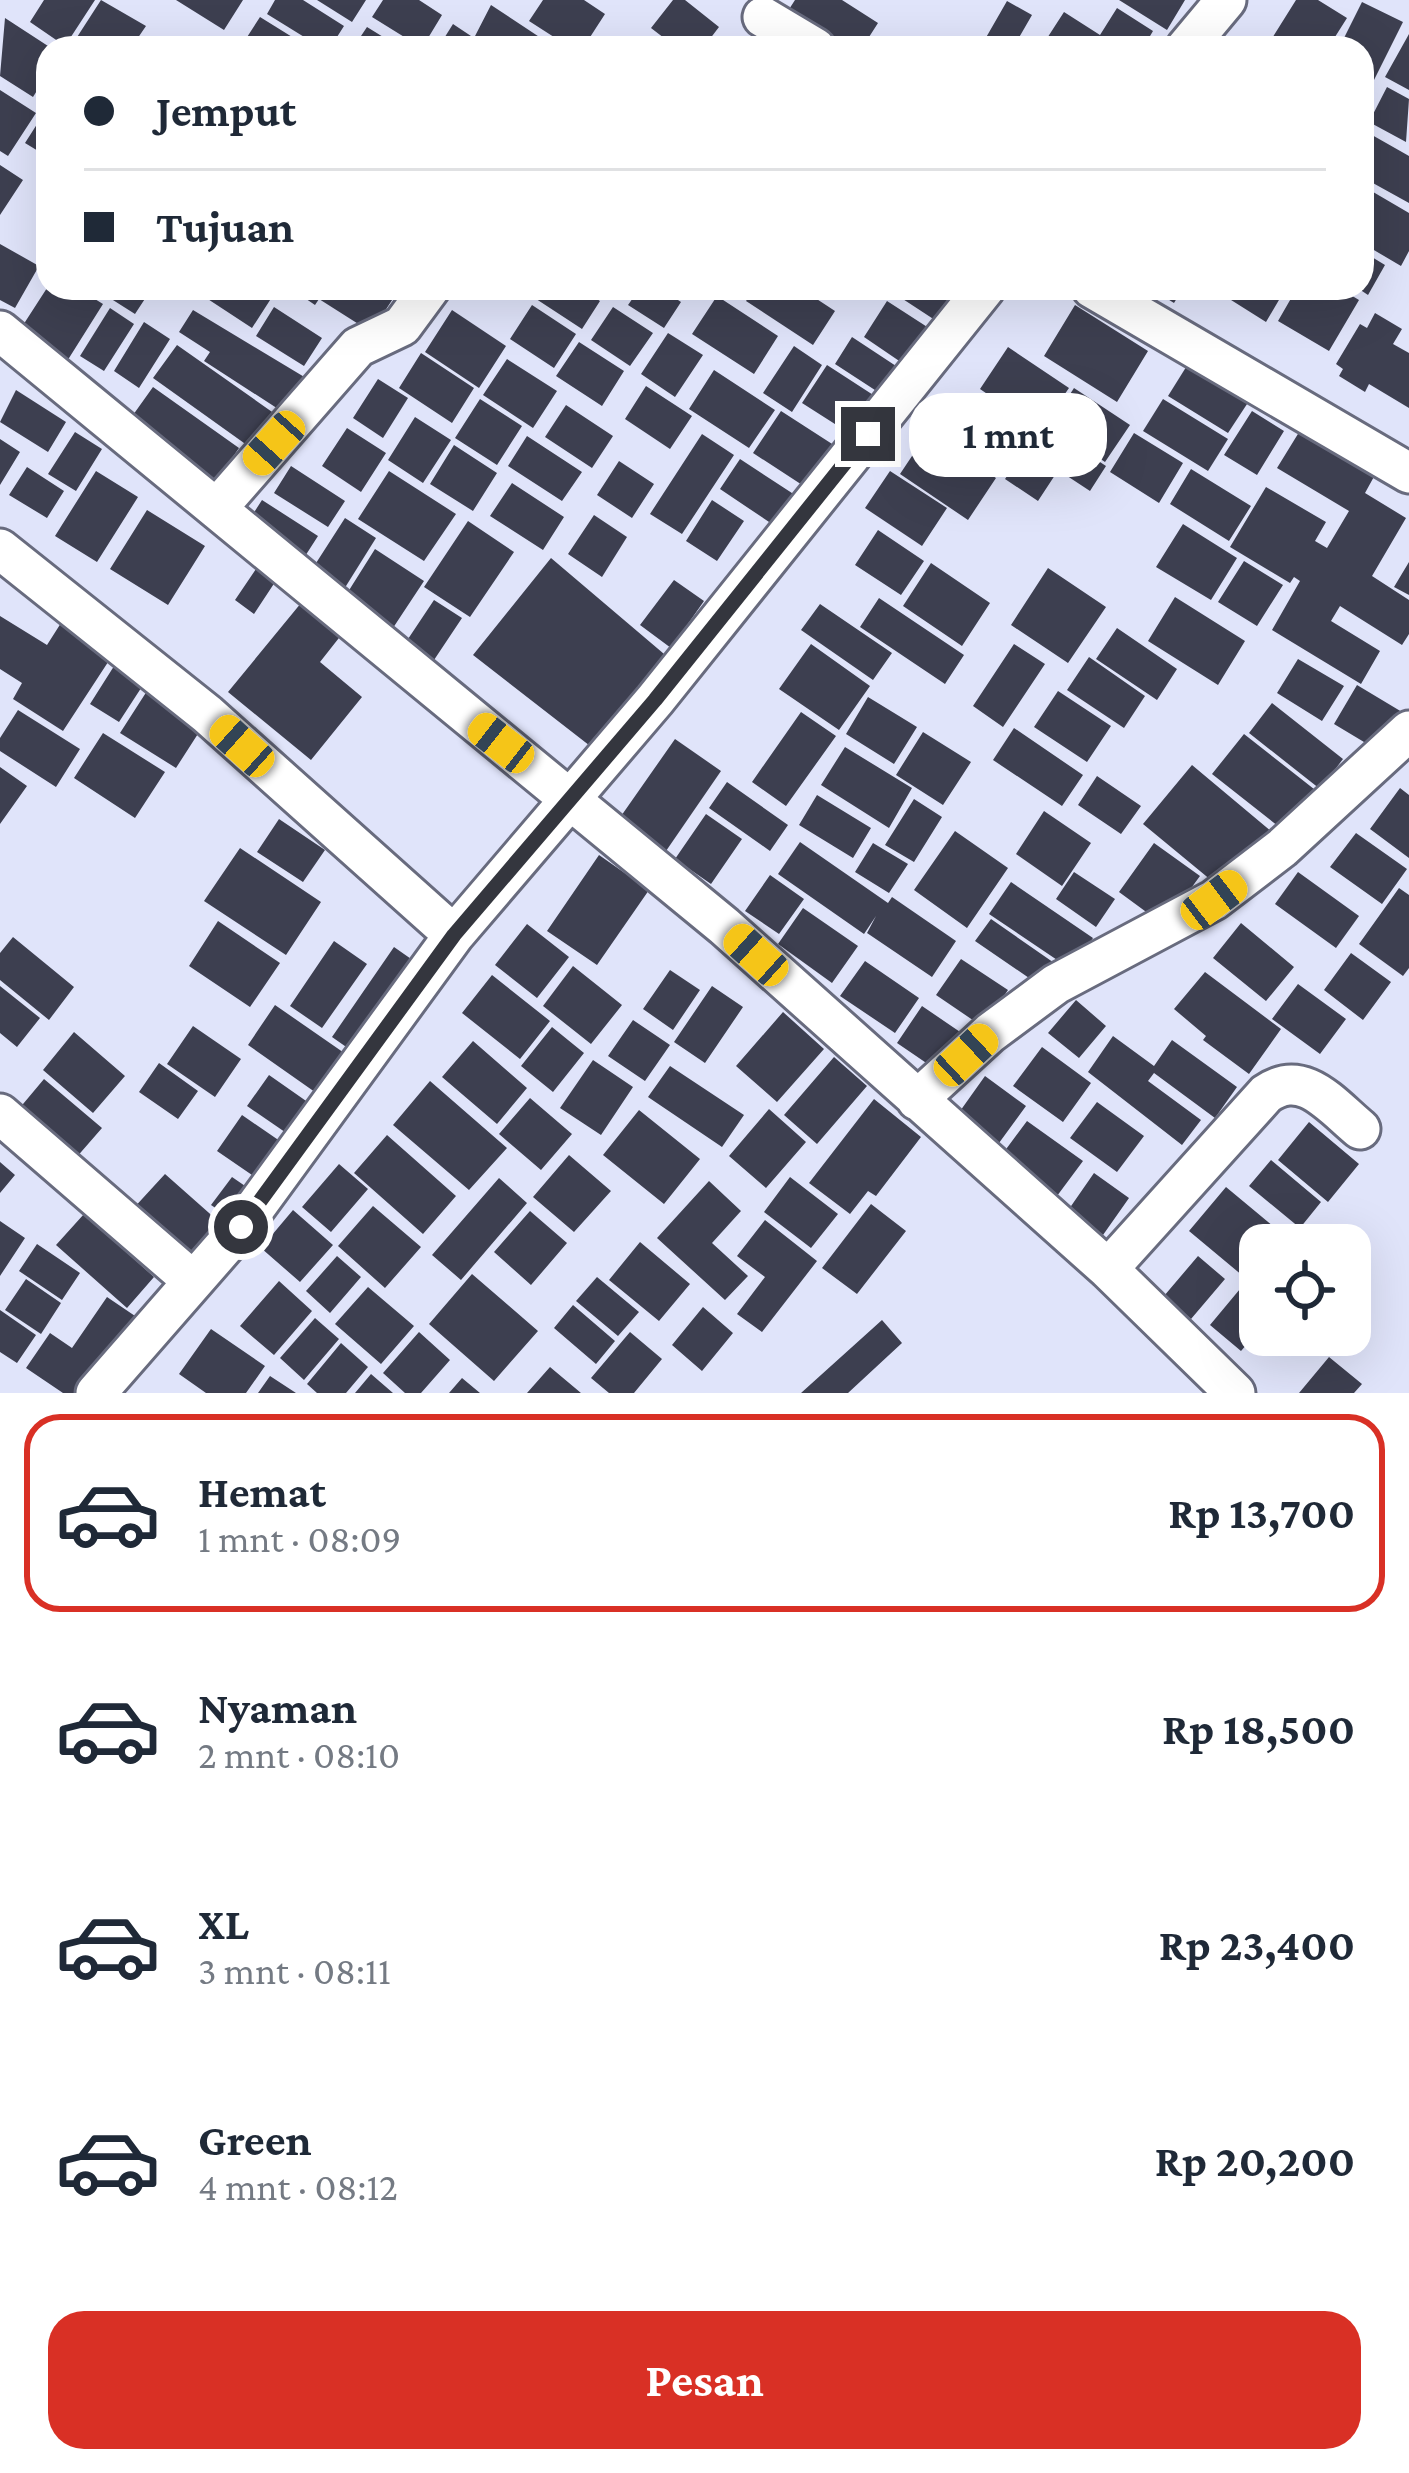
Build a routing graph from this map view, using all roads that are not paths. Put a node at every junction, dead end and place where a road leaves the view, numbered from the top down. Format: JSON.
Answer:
{"nodes":[{"id":1,"x":1226,"y":0,"type":"edge"},
{"id":2,"x":763,"y":17,"type":"dead end"},
{"id":3,"x":795,"y":36,"type":"edge"},
{"id":4,"x":1196,"y":36,"type":"edge"},
{"id":5,"x":421,"y":300,"type":"edge"},
{"id":6,"x":975,"y":300,"type":"edge"},
{"id":7,"x":1113,"y":300,"type":"edge"},
{"id":8,"x":0,"y":331,"type":"edge"},
{"id":9,"x":1409,"y":473,"type":"edge"},
{"id":10,"x":218,"y":507,"type":"junction"},
{"id":11,"x":0,"y":549,"type":"edge"},
{"id":12,"x":1409,"y":731,"type":"edge"},
{"id":13,"x":572,"y":797,"type":"junction"},
{"id":14,"x":454,"y":935,"type":"junction"},
{"id":15,"x":917,"y":1100,"type":"junction"},
{"id":16,"x":0,"y":1114,"type":"edge"},
{"id":17,"x":1360,"y":1129,"type":"dead end"},
{"id":18,"x":1108,"y":1269,"type":"junction"},
{"id":19,"x":193,"y":1281,"type":"junction"},
{"id":20,"x":96,"y":1393,"type":"edge"},
{"id":21,"x":1235,"y":1393,"type":"edge"}],
"edges":[{"from":1,"to":4,"type":"street"},
{"from":2,"to":3,"type":"street"},
{"from":5,"to":10,"type":"street"},
{"from":6,"to":13,"type":"street"},
{"from":7,"to":9,"type":"street"},
{"from":8,"to":10,"type":"street"},
{"from":10,"to":13,"type":"street"},
{"from":11,"to":14,"type":"street"},
{"from":12,"to":15,"type":"street"},
{"from":13,"to":14,"type":"street"},
{"from":13,"to":15,"type":"street"},
{"from":14,"to":19,"type":"street"},
{"from":15,"to":18,"type":"street"},
{"from":16,"to":19,"type":"street"},
{"from":17,"to":18,"type":"street"},
{"from":18,"to":21,"type":"street"},
{"from":19,"to":20,"type":"street"}]}
